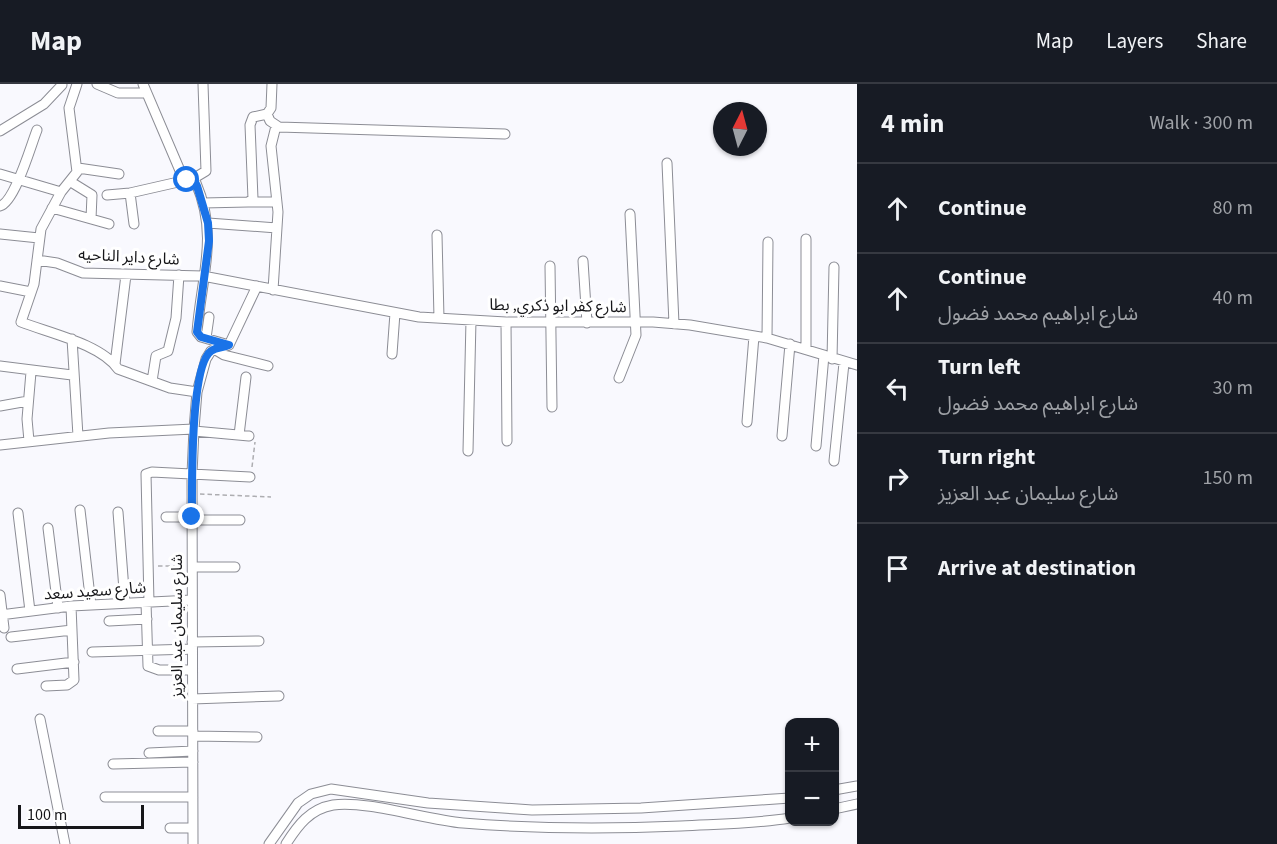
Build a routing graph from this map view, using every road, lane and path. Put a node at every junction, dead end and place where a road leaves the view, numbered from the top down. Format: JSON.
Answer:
{"nodes":[{"id":1,"x":61,"y":84,"type":"edge"},
{"id":2,"x":76,"y":84,"type":"edge"},
{"id":3,"x":98,"y":84,"type":"edge"},
{"id":4,"x":203,"y":84,"type":"edge"},
{"id":5,"x":272,"y":84,"type":"edge"},
{"id":6,"x":144,"y":89,"type":"edge"},
{"id":7,"x":267,"y":114,"type":"junction"},
{"id":8,"x":276,"y":126,"type":"junction"},
{"id":9,"x":37,"y":130,"type":"dead end"},
{"id":10,"x":0,"y":131,"type":"edge"},
{"id":11,"x":505,"y":134,"type":"dead end"},
{"id":12,"x":667,"y":163,"type":"dead end"},
{"id":13,"x":78,"y":168,"type":"junction"},
{"id":14,"x":0,"y":174,"type":"edge"},
{"id":15,"x":119,"y":174,"type":"dead end"},
{"id":16,"x":187,"y":180,"type":"junction"},
{"id":17,"x":18,"y":181,"type":"junction"},
{"id":18,"x":71,"y":182,"type":"junction"},
{"id":19,"x":61,"y":192,"type":"junction"},
{"id":20,"x":130,"y":194,"type":"junction"},
{"id":21,"x":107,"y":195,"type":"dead end"},
{"id":22,"x":250,"y":202,"type":"junction"},
{"id":23,"x":276,"y":202,"type":"junction"},
{"id":24,"x":203,"y":203,"type":"junction"},
{"id":25,"x":0,"y":206,"type":"edge"},
{"id":26,"x":52,"y":208,"type":"junction"},
{"id":27,"x":630,"y":214,"type":"dead end"},
{"id":28,"x":91,"y":219,"type":"junction"},
{"id":29,"x":208,"y":223,"type":"junction"},
{"id":30,"x":109,"y":224,"type":"dead end"},
{"id":31,"x":134,"y":224,"type":"dead end"},
{"id":32,"x":277,"y":228,"type":"junction"},
{"id":33,"x":0,"y":234,"type":"edge"},
{"id":34,"x":437,"y":236,"type":"dead end"},
{"id":35,"x":39,"y":238,"type":"junction"},
{"id":36,"x":806,"y":239,"type":"dead end"},
{"id":37,"x":768,"y":242,"type":"dead end"},
{"id":38,"x":37,"y":260,"type":"junction"},
{"id":39,"x":583,"y":261,"type":"dead end"},
{"id":40,"x":550,"y":266,"type":"dead end"},
{"id":41,"x":834,"y":267,"type":"dead end"},
{"id":42,"x":126,"y":275,"type":"junction"},
{"id":43,"x":179,"y":275,"type":"junction"},
{"id":44,"x":203,"y":276,"type":"junction"},
{"id":45,"x":0,"y":286,"type":"edge"},
{"id":46,"x":257,"y":286,"type":"junction"},
{"id":47,"x":273,"y":290,"type":"junction"},
{"id":48,"x":31,"y":292,"type":"junction"},
{"id":49,"x":394,"y":313,"type":"junction"},
{"id":50,"x":209,"y":316,"type":"dead end"},
{"id":51,"x":439,"y":318,"type":"junction"},
{"id":52,"x":471,"y":320,"type":"junction"},
{"id":53,"x":506,"y":322,"type":"junction"},
{"id":54,"x":552,"y":322,"type":"junction"},
{"id":55,"x":637,"y":322,"type":"junction"},
{"id":56,"x":587,"y":323,"type":"junction"},
{"id":57,"x":674,"y":324,"type":"junction"},
{"id":58,"x":754,"y":336,"type":"junction"},
{"id":59,"x":206,"y":338,"type":"junction"},
{"id":60,"x":767,"y":338,"type":"junction"},
{"id":61,"x":72,"y":339,"type":"junction"},
{"id":62,"x":790,"y":344,"type":"junction"},
{"id":63,"x":229,"y":345,"type":"junction"},
{"id":64,"x":806,"y":348,"type":"junction"},
{"id":65,"x":214,"y":349,"type":"junction"},
{"id":66,"x":392,"y":354,"type":"dead end"},
{"id":67,"x":828,"y":357,"type":"junction"},
{"id":68,"x":844,"y":363,"type":"junction"},
{"id":69,"x":115,"y":364,"type":"junction"},
{"id":70,"x":857,"y":365,"type":"edge"},
{"id":71,"x":0,"y":366,"type":"edge"},
{"id":72,"x":268,"y":366,"type":"dead end"},
{"id":73,"x":31,"y":372,"type":"junction"},
{"id":74,"x":72,"y":375,"type":"junction"},
{"id":75,"x":246,"y":377,"type":"dead end"},
{"id":76,"x":619,"y":378,"type":"dead end"},
{"id":77,"x":152,"y":381,"type":"junction"},
{"id":78,"x":197,"y":392,"type":"junction"},
{"id":79,"x":28,"y":400,"type":"junction"},
{"id":80,"x":0,"y":406,"type":"edge"},
{"id":81,"x":552,"y":407,"type":"dead end"},
{"id":82,"x":747,"y":422,"type":"dead end"},
{"id":83,"x":194,"y":430,"type":"junction"},
{"id":84,"x":78,"y":436,"type":"junction"},
{"id":85,"x":244,"y":436,"type":"junction"},
{"id":86,"x":782,"y":436,"type":"dead end"},
{"id":87,"x":29,"y":441,"type":"junction"},
{"id":88,"x":507,"y":441,"type":"dead end"},
{"id":89,"x":0,"y":446,"type":"edge"},
{"id":90,"x":816,"y":446,"type":"dead end"},
{"id":91,"x":468,"y":451,"type":"dead end"},
{"id":92,"x":834,"y":461,"type":"dead end"},
{"id":93,"x":192,"y":474,"type":"junction"},
{"id":94,"x":250,"y":477,"type":"joint"},
{"id":95,"x":192,"y":493,"type":"junction"},
{"id":96,"x":271,"y":497,"type":"dead end"},
{"id":97,"x":80,"y":510,"type":"dead end"},
{"id":98,"x":118,"y":512,"type":"dead end"},
{"id":99,"x":18,"y":513,"type":"dead end"},
{"id":100,"x":166,"y":517,"type":"dead end"},
{"id":101,"x":192,"y":519,"type":"junction"},
{"id":102,"x":240,"y":520,"type":"dead end"},
{"id":103,"x":48,"y":528,"type":"dead end"},
{"id":104,"x":148,"y":566,"type":"junction"},
{"id":105,"x":193,"y":567,"type":"junction"},
{"id":106,"x":235,"y":567,"type":"dead end"},
{"id":107,"x":0,"y":595,"type":"edge"},
{"id":108,"x":192,"y":600,"type":"junction"},
{"id":109,"x":148,"y":602,"type":"junction"},
{"id":110,"x":125,"y":603,"type":"junction"},
{"id":111,"x":91,"y":605,"type":"junction"},
{"id":112,"x":71,"y":606,"type":"junction"},
{"id":113,"x":58,"y":608,"type":"junction"},
{"id":114,"x":30,"y":611,"type":"junction"},
{"id":115,"x":1,"y":614,"type":"edge"},
{"id":116,"x":147,"y":619,"type":"junction"},
{"id":117,"x":109,"y":621,"type":"dead end"},
{"id":118,"x":4,"y":628,"type":"dead end"},
{"id":119,"x":72,"y":630,"type":"junction"},
{"id":120,"x":11,"y":637,"type":"dead end"},
{"id":121,"x":259,"y":641,"type":"dead end"},
{"id":122,"x":192,"y":645,"type":"junction"},
{"id":123,"x":148,"y":650,"type":"junction"},
{"id":124,"x":92,"y":652,"type":"dead end"},
{"id":125,"x":74,"y":663,"type":"junction"},
{"id":126,"x":17,"y":669,"type":"dead end"},
{"id":127,"x":191,"y":670,"type":"junction"},
{"id":128,"x":46,"y":686,"type":"dead end"},
{"id":129,"x":279,"y":696,"type":"dead end"},
{"id":130,"x":192,"y":699,"type":"junction"},
{"id":131,"x":40,"y":719,"type":"dead end"},
{"id":132,"x":158,"y":731,"type":"dead end"},
{"id":133,"x":193,"y":734,"type":"junction"},
{"id":134,"x":257,"y":737,"type":"dead end"},
{"id":135,"x":193,"y":751,"type":"junction"},
{"id":136,"x":149,"y":753,"type":"dead end"},
{"id":137,"x":193,"y":762,"type":"junction"},
{"id":138,"x":113,"y":764,"type":"dead end"},
{"id":139,"x":857,"y":786,"type":"edge"},
{"id":140,"x":839,"y":789,"type":"edge"},
{"id":141,"x":105,"y":797,"type":"dead end"},
{"id":142,"x":193,"y":797,"type":"junction"},
{"id":143,"x":785,"y":798,"type":"edge"},
{"id":144,"x":857,"y":804,"type":"edge"},
{"id":145,"x":839,"y":808,"type":"edge"},
{"id":146,"x":785,"y":819,"type":"edge"},
{"id":147,"x":170,"y":828,"type":"dead end"},
{"id":148,"x":193,"y":828,"type":"junction"},
{"id":149,"x":65,"y":844,"type":"edge"},
{"id":150,"x":193,"y":844,"type":"edge"},
{"id":151,"x":269,"y":844,"type":"edge"},
{"id":152,"x":286,"y":844,"type":"edge"}],
"edges":[{"from":1,"to":10,"type":"street"},
{"from":2,"to":13,"type":"street"},
{"from":3,"to":6,"type":"street"},
{"from":4,"to":16,"type":"street"},
{"from":5,"to":7,"type":"street"},
{"from":6,"to":16,"type":"street"},
{"from":7,"to":8,"type":"street"},
{"from":7,"to":22,"type":"street"},
{"from":8,"to":11,"type":"street"},
{"from":8,"to":23,"type":"street"},
{"from":9,"to":17,"type":"street"},
{"from":12,"to":57,"type":"street"},
{"from":13,"to":15,"type":"street"},
{"from":13,"to":18,"type":"street"},
{"from":14,"to":17,"type":"street"},
{"from":16,"to":20,"type":"street"},
{"from":16,"to":24,"type":"street"},
{"from":17,"to":19,"type":"street"},
{"from":17,"to":25,"type":"street"},
{"from":18,"to":19,"type":"street"},
{"from":18,"to":28,"type":"street"},
{"from":19,"to":26,"type":"street"},
{"from":20,"to":21,"type":"street"},
{"from":20,"to":31,"type":"street"},
{"from":22,"to":23,"type":"street"},
{"from":22,"to":24,"type":"street"},
{"from":23,"to":32,"type":"street"},
{"from":24,"to":29,"type":"street"},
{"from":26,"to":28,"type":"street"},
{"from":26,"to":35,"type":"street"},
{"from":27,"to":55,"type":"street"},
{"from":28,"to":30,"type":"street"},
{"from":29,"to":32,"type":"street"},
{"from":29,"to":44,"type":"street"},
{"from":32,"to":47,"type":"street"},
{"from":33,"to":35,"type":"street"},
{"from":34,"to":51,"type":"street"},
{"from":35,"to":38,"type":"street"},
{"from":36,"to":64,"type":"street"},
{"from":37,"to":60,"type":"street"},
{"from":38,"to":42,"type":"street","name":"شارع داير الناحيه"},
{"from":38,"to":48,"type":"street"},
{"from":39,"to":56,"type":"street"},
{"from":40,"to":54,"type":"street"},
{"from":41,"to":67,"type":"street"},
{"from":42,"to":43,"type":"street","name":"شارع داير الناحيه"},
{"from":42,"to":69,"type":"street"},
{"from":43,"to":44,"type":"street","name":"شارع داير الناحيه"},
{"from":43,"to":77,"type":"street"},
{"from":44,"to":46,"type":"street","name":"شارع داير الناحيه"},
{"from":44,"to":59,"type":"street"},
{"from":45,"to":48,"type":"street"},
{"from":46,"to":47,"type":"street","name":"شارع كفر ابو ذكري, بطا"},
{"from":46,"to":63,"type":"street"},
{"from":47,"to":49,"type":"street","name":"شارع كفر ابو ذكري, بطا"},
{"from":48,"to":61,"type":"street"},
{"from":49,"to":51,"type":"street","name":"شارع كفر ابو ذكري, بطا"},
{"from":49,"to":66,"type":"street"},
{"from":50,"to":59,"type":"street"},
{"from":51,"to":52,"type":"street","name":"شارع كفر ابو ذكري, بطا"},
{"from":52,"to":53,"type":"street","name":"شارع كفر ابو ذكري, بطا"},
{"from":52,"to":91,"type":"street"},
{"from":53,"to":54,"type":"street","name":"شارع كفر ابو ذكري, بطا"},
{"from":53,"to":88,"type":"street"},
{"from":54,"to":56,"type":"street","name":"شارع كفر ابو ذكري, بطا"},
{"from":54,"to":81,"type":"street"},
{"from":55,"to":56,"type":"street","name":"شارع كفر ابو ذكري, بطا"},
{"from":55,"to":57,"type":"street","name":"شارع كفر ابو ذكري, بطا"},
{"from":55,"to":76,"type":"street"},
{"from":57,"to":58,"type":"street","name":"شارع كفر ابو ذكري, بطا"},
{"from":58,"to":60,"type":"street","name":"شارع كفر ابو ذكري, بطا"},
{"from":58,"to":82,"type":"street"},
{"from":59,"to":63,"type":"street"},
{"from":60,"to":62,"type":"street","name":"شارع كفر ابو ذكري, بطا"},
{"from":61,"to":69,"type":"street"},
{"from":61,"to":74,"type":"street"},
{"from":62,"to":64,"type":"street","name":"شارع كفر ابو ذكري, بطا"},
{"from":62,"to":86,"type":"street"},
{"from":63,"to":65,"type":"street"},
{"from":64,"to":67,"type":"street","name":"شارع كفر ابو ذكري, بطا"},
{"from":65,"to":72,"type":"street"},
{"from":65,"to":78,"type":"street","name":"شارع سليمان عبد العزيز"},
{"from":67,"to":68,"type":"street","name":"شارع كفر ابو ذكري, بطا"},
{"from":67,"to":90,"type":"street"},
{"from":68,"to":70,"type":"street","name":"شارع كفر ابو ذكري, بطا"},
{"from":68,"to":92,"type":"street"},
{"from":69,"to":77,"type":"street"},
{"from":71,"to":73,"type":"street"},
{"from":73,"to":74,"type":"street"},
{"from":73,"to":79,"type":"street"},
{"from":74,"to":84,"type":"street"},
{"from":75,"to":85,"type":"street"},
{"from":77,"to":78,"type":"street"},
{"from":78,"to":83,"type":"street","name":"شارع سليمان عبد العزيز"},
{"from":79,"to":80,"type":"street"},
{"from":79,"to":87,"type":"street"},
{"from":83,"to":84,"type":"street"},
{"from":83,"to":85,"type":"street"},
{"from":83,"to":93,"type":"street","name":"شارع سليمان عبد العزيز"},
{"from":84,"to":87,"type":"street"},
{"from":85,"to":94,"type":"path"},
{"from":87,"to":89,"type":"street"},
{"from":93,"to":94,"type":"street"},
{"from":93,"to":95,"type":"street","name":"شارع سليمان عبد العزيز"},
{"from":93,"to":104,"type":"street"},
{"from":95,"to":96,"type":"path"},
{"from":95,"to":101,"type":"street","name":"شارع سليمان عبد العزيز"},
{"from":97,"to":111,"type":"street"},
{"from":98,"to":110,"type":"street"},
{"from":99,"to":114,"type":"street"},
{"from":100,"to":101,"type":"street"},
{"from":101,"to":102,"type":"street"},
{"from":101,"to":105,"type":"street","name":"شارع سليمان عبد العزيز"},
{"from":103,"to":113,"type":"street"},
{"from":104,"to":105,"type":"path"},
{"from":104,"to":109,"type":"street"},
{"from":105,"to":106,"type":"street"},
{"from":105,"to":108,"type":"street","name":"شارع سليمان عبد العزيز"},
{"from":107,"to":115,"type":"street"},
{"from":108,"to":109,"type":"street","name":"شارع سعيد سعد"},
{"from":108,"to":122,"type":"street","name":"شارع سليمان عبد العزيز"},
{"from":109,"to":110,"type":"street","name":"شارع سعيد سعد"},
{"from":109,"to":116,"type":"street"},
{"from":110,"to":111,"type":"street","name":"شارع سعيد سعد"},
{"from":111,"to":112,"type":"street","name":"شارع سعيد سعد"},
{"from":112,"to":113,"type":"street","name":"شارع سعيد سعد"},
{"from":112,"to":119,"type":"street"},
{"from":113,"to":114,"type":"street","name":"شارع سعيد سعد"},
{"from":114,"to":115,"type":"street","name":"شارع سعيد سعد"},
{"from":115,"to":118,"type":"street"},
{"from":116,"to":117,"type":"street"},
{"from":116,"to":123,"type":"street"},
{"from":119,"to":120,"type":"street"},
{"from":119,"to":125,"type":"street"},
{"from":121,"to":122,"type":"street"},
{"from":122,"to":123,"type":"street"},
{"from":122,"to":127,"type":"street","name":"شارع سليمان عبد العزيز"},
{"from":123,"to":124,"type":"street"},
{"from":123,"to":127,"type":"street"},
{"from":125,"to":126,"type":"street"},
{"from":125,"to":128,"type":"street"},
{"from":127,"to":130,"type":"street","name":"شارع سليمان عبد العزيز"},
{"from":129,"to":130,"type":"street"},
{"from":130,"to":133,"type":"street","name":"شارع سليمان عبد العزيز"},
{"from":131,"to":149,"type":"street"},
{"from":132,"to":133,"type":"street"},
{"from":133,"to":134,"type":"street"},
{"from":133,"to":135,"type":"street","name":"شارع سليمان عبد العزيز"},
{"from":135,"to":136,"type":"street"},
{"from":135,"to":137,"type":"street","name":"شارع سليمان عبد العزيز"},
{"from":137,"to":138,"type":"street"},
{"from":137,"to":142,"type":"street","name":"شارع سليمان عبد العزيز"},
{"from":139,"to":140,"type":"street"},
{"from":141,"to":142,"type":"street"},
{"from":142,"to":148,"type":"street","name":"شارع سليمان عبد العزيز"},
{"from":143,"to":151,"type":"street"},
{"from":144,"to":145,"type":"street"},
{"from":146,"to":152,"type":"street"},
{"from":147,"to":148,"type":"street"},
{"from":148,"to":150,"type":"street","name":"شارع سليمان عبد العزيز"}]}
